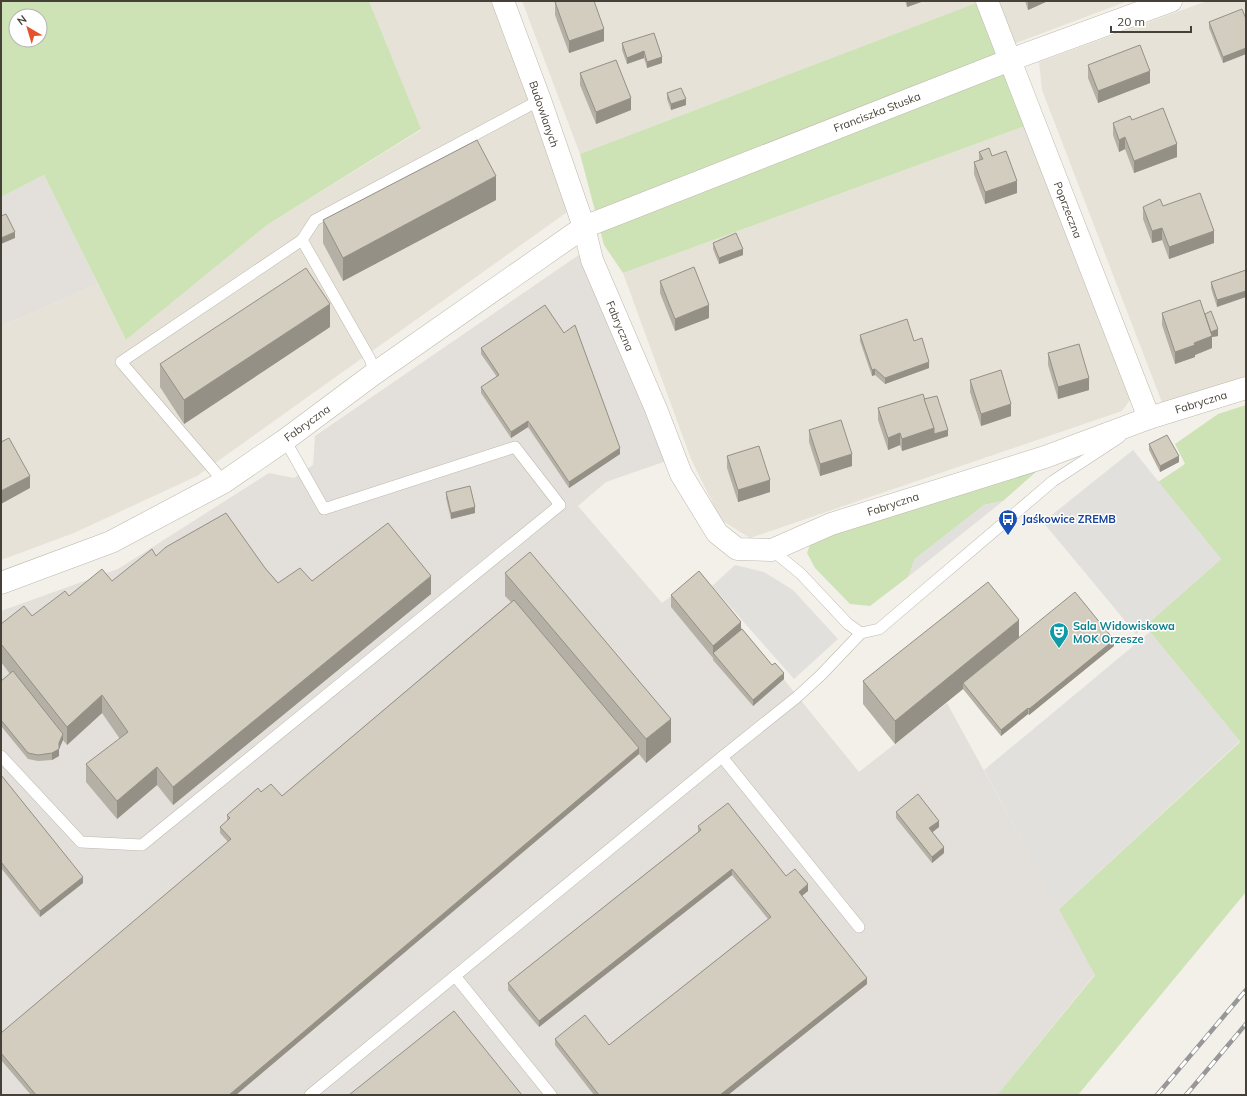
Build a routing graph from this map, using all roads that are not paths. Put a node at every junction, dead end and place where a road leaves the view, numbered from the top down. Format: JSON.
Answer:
{"nodes":[{"id":1,"x":503,"y":1,"type":"edge"},
{"id":2,"x":987,"y":1,"type":"edge"},
{"id":3,"x":1171,"y":1,"type":"edge"},
{"id":4,"x":1010,"y":60,"type":"junction"},
{"id":5,"x":540,"y":100,"type":"junction"},
{"id":6,"x":584,"y":227,"type":"junction"},
{"id":7,"x":302,"y":240,"type":"junction"},
{"id":8,"x":375,"y":373,"type":"junction"},
{"id":9,"x":1246,"y":388,"type":"edge"},
{"id":10,"x":1149,"y":418,"type":"junction"},
{"id":11,"x":285,"y":440,"type":"junction"},
{"id":12,"x":224,"y":482,"type":"junction"},
{"id":13,"x":772,"y":550,"type":"junction"},
{"id":14,"x":1,"y":583,"type":"edge"},
{"id":15,"x":861,"y":633,"type":"junction"},
{"id":16,"x":1,"y":756,"type":"edge"},
{"id":17,"x":722,"y":757,"type":"junction"},
{"id":18,"x":859,"y":927,"type":"dead end"},
{"id":19,"x":455,"y":976,"type":"junction"},
{"id":20,"x":310,"y":1095,"type":"edge"},
{"id":21,"x":551,"y":1095,"type":"edge"}],
"edges":[{"from":1,"to":5,"type":"street","name":"Budowlanych"},
{"from":2,"to":4,"type":"street","name":"Poprzeczna"},
{"from":3,"to":4,"type":"street","name":"Franciszka Stuska"},
{"from":4,"to":6,"type":"street","name":"Franciszka Stuska"},
{"from":4,"to":10,"type":"street","name":"Poprzeczna"},
{"from":5,"to":6,"type":"street","name":"Budowlanych"},
{"from":5,"to":7,"type":"lane"},
{"from":6,"to":8,"type":"street","name":"Fabryczna"},
{"from":6,"to":13,"type":"street","name":"Fabryczna"},
{"from":7,"to":8,"type":"lane"},
{"from":7,"to":12,"type":"lane"},
{"from":8,"to":11,"type":"street","name":"Fabryczna"},
{"from":9,"to":10,"type":"street","name":"Fabryczna"},
{"from":10,"to":13,"type":"street","name":"Fabryczna"},
{"from":10,"to":15,"type":"lane"},
{"from":11,"to":12,"type":"street","name":"Fabryczna"},
{"from":11,"to":16,"type":"lane"},
{"from":12,"to":14,"type":"street","name":"Fabryczna"},
{"from":13,"to":15,"type":"lane"},
{"from":15,"to":17,"type":"lane"},
{"from":17,"to":18,"type":"lane"},
{"from":17,"to":19,"type":"lane"},
{"from":19,"to":20,"type":"lane"},
{"from":19,"to":21,"type":"lane"}]}
